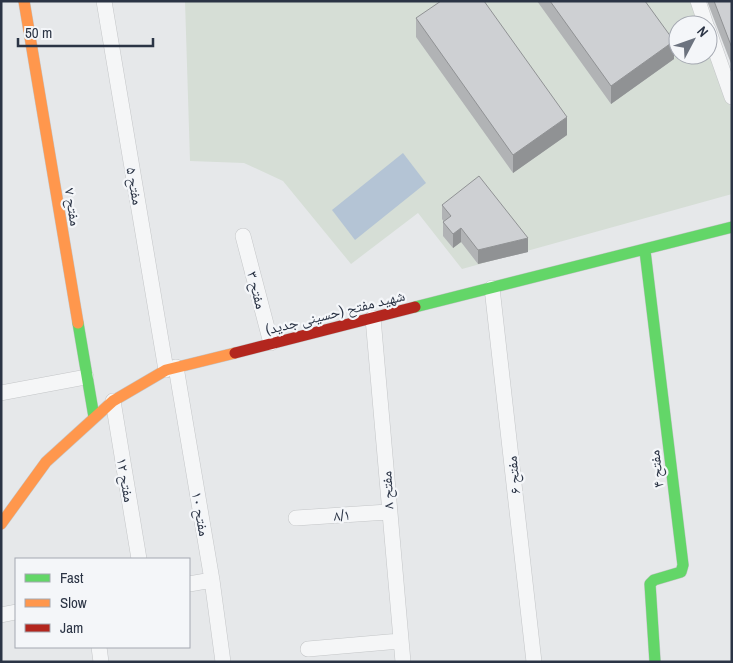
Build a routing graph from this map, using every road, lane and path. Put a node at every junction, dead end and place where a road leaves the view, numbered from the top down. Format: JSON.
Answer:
{"nodes":[{"id":1,"x":24,"y":1,"type":"edge"},
{"id":2,"x":104,"y":1,"type":"edge"},
{"id":3,"x":698,"y":1,"type":"edge"},
{"id":4,"x":703,"y":15,"type":"edge"},
{"id":5,"x":718,"y":58,"type":"edge"},
{"id":6,"x":732,"y":97,"type":"edge"},
{"id":7,"x":732,"y":227,"type":"edge"},
{"id":8,"x":243,"y":236,"type":"dead end"},
{"id":9,"x":645,"y":250,"type":"junction"},
{"id":10,"x":492,"y":288,"type":"junction"},
{"id":11,"x":373,"y":318,"type":"junction"},
{"id":12,"x":270,"y":343,"type":"junction"},
{"id":13,"x":171,"y":369,"type":"junction"},
{"id":14,"x":86,"y":377,"type":"junction"},
{"id":15,"x":1,"y":393,"type":"edge"},
{"id":16,"x":112,"y":401,"type":"junction"},
{"id":17,"x":94,"y":418,"type":"junction"},
{"id":18,"x":388,"y":512,"type":"junction"},
{"id":19,"x":296,"y":518,"type":"dead end"},
{"id":20,"x":1,"y":524,"type":"edge"},
{"id":21,"x":139,"y":558,"type":"edge"},
{"id":22,"x":212,"y":580,"type":"junction"},
{"id":23,"x":190,"y":584,"type":"edge"},
{"id":24,"x":15,"y":612,"type":"edge"},
{"id":25,"x":1,"y":615,"type":"edge"},
{"id":26,"x":400,"y":641,"type":"junction"},
{"id":27,"x":99,"y":648,"type":"edge"},
{"id":28,"x":308,"y":650,"type":"dead end"},
{"id":29,"x":101,"y":662,"type":"edge"},
{"id":30,"x":223,"y":662,"type":"edge"},
{"id":31,"x":403,"y":662,"type":"edge"},
{"id":32,"x":534,"y":662,"type":"edge"},
{"id":33,"x":655,"y":662,"type":"edge"}],
"edges":[{"from":1,"to":14,"type":"street","name":"مفتح ۷"},
{"from":2,"to":13,"type":"street","name":"مفتح ۵"},
{"from":3,"to":4,"type":"street"},
{"from":5,"to":6,"type":"street"},
{"from":7,"to":9,"type":"street","name":"شهید مفتح (حسینی جدید)"},
{"from":8,"to":12,"type":"street","name":"مفتح ۳"},
{"from":9,"to":10,"type":"street","name":"شهید مفتح (حسینی جدید)"},
{"from":9,"to":33,"type":"street","name":"مفتح ۴"},
{"from":10,"to":11,"type":"street","name":"شهید مفتح (حسینی جدید)"},
{"from":10,"to":32,"type":"street","name":"مفتح ۶"},
{"from":11,"to":12,"type":"street","name":"شهید مفتح (حسینی جدید)"},
{"from":11,"to":18,"type":"street","name":"مفتح ۸"},
{"from":12,"to":13,"type":"street","name":"شهید مفتح (حسینی جدید)"},
{"from":13,"to":16,"type":"street","name":"شهید مفتح (حسینی جدید)"},
{"from":13,"to":22,"type":"street","name":"مفتح ۱۰"},
{"from":14,"to":15,"type":"street"},
{"from":14,"to":17,"type":"street","name":"مفتح ۷"},
{"from":16,"to":17,"type":"street","name":"شهید مفتح (حسینی جدید)"},
{"from":16,"to":21,"type":"street","name":"مفتح ۱۲"},
{"from":17,"to":20,"type":"street","name":"شهید مفتح (حسینی جدید)"},
{"from":18,"to":19,"type":"street","name":"۸/۱"},
{"from":18,"to":26,"type":"street","name":"مفتح ۸"},
{"from":22,"to":23,"type":"street"},
{"from":22,"to":30,"type":"street","name":"مفتح ۱۰"},
{"from":24,"to":25,"type":"street"},
{"from":26,"to":28,"type":"street"},
{"from":26,"to":31,"type":"street","name":"مفتح ۸"},
{"from":27,"to":29,"type":"street"}]}
